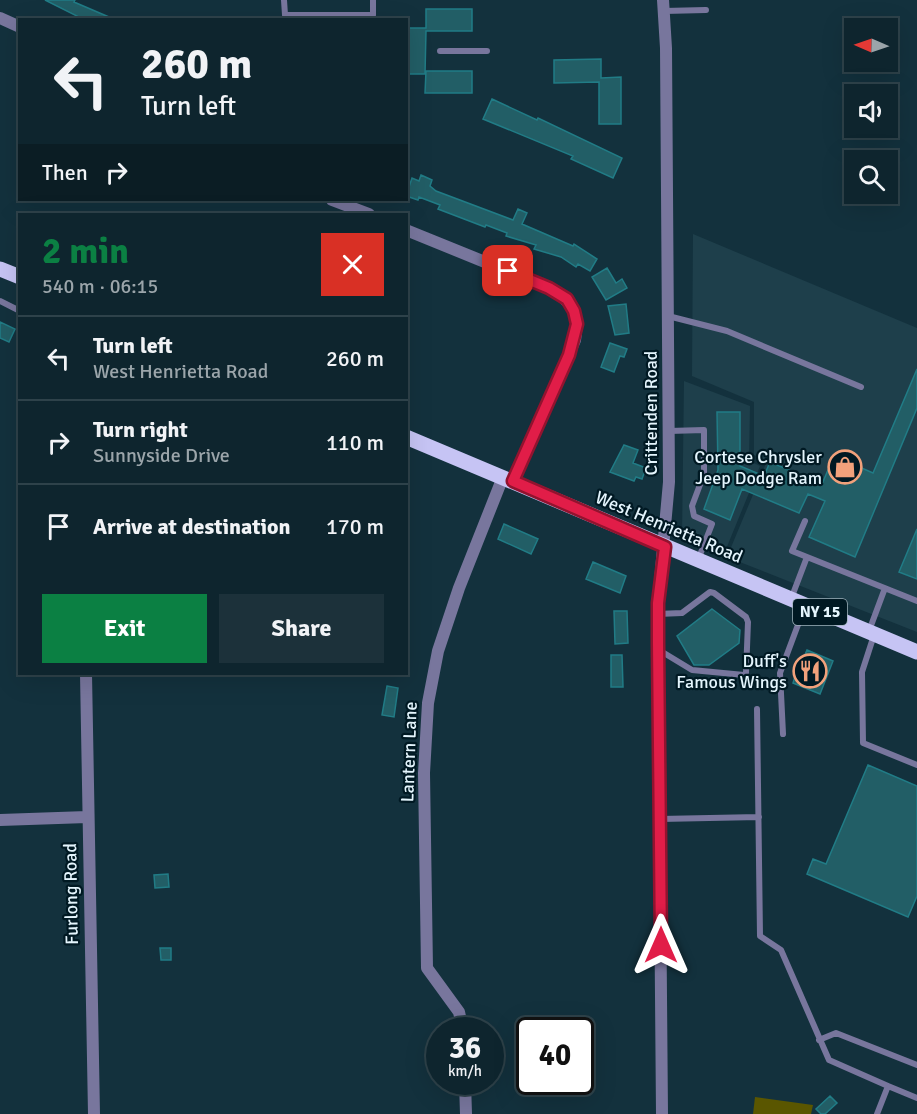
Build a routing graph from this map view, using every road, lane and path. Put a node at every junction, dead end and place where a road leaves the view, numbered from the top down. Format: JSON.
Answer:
{"nodes":[{"id":1,"x":284,"y":0,"type":"edge"},
{"id":2,"x":373,"y":0,"type":"edge"},
{"id":3,"x":663,"y":5,"type":"edge"},
{"id":4,"x":706,"y":10,"type":"dead end"},
{"id":5,"x":0,"y":18,"type":"edge"},
{"id":6,"x":18,"y":26,"type":"edge"},
{"id":7,"x":440,"y":51,"type":"dead end"},
{"id":8,"x":487,"y":51,"type":"dead end"},
{"id":9,"x":335,"y":201,"type":"edge"},
{"id":10,"x":366,"y":213,"type":"edge"},
{"id":11,"x":408,"y":231,"type":"edge"},
{"id":12,"x":0,"y":269,"type":"edge"},
{"id":13,"x":18,"y":276,"type":"edge"},
{"id":14,"x":0,"y":301,"type":"edge"},
{"id":15,"x":18,"y":310,"type":"edge"},
{"id":16,"x":668,"y":316,"type":"junction"},
{"id":17,"x":861,"y":387,"type":"dead end"},
{"id":18,"x":669,"y":431,"type":"junction"},
{"id":19,"x":408,"y":438,"type":"edge"},
{"id":20,"x":508,"y":479,"type":"junction"},
{"id":21,"x":804,"y":521,"type":"dead end"},
{"id":22,"x":665,"y":547,"type":"junction"},
{"id":23,"x":807,"y":557,"type":"junction"},
{"id":24,"x":698,"y":561,"type":"junction"},
{"id":25,"x":885,"y":588,"type":"junction"},
{"id":26,"x":917,"y":601,"type":"edge"},
{"id":27,"x":798,"y":602,"type":"junction"},
{"id":28,"x":658,"y":614,"type":"junction"},
{"id":29,"x":872,"y":633,"type":"junction"},
{"id":30,"x":658,"y":649,"type":"junction"},
{"id":31,"x":917,"y":652,"type":"edge"},
{"id":32,"x":86,"y":675,"type":"edge"},
{"id":33,"x":757,"y":709,"type":"dead end"},
{"id":34,"x":783,"y":734,"type":"dead end"},
{"id":35,"x":917,"y":765,"type":"edge"},
{"id":36,"x":759,"y":817,"type":"junction"},
{"id":37,"x":87,"y":818,"type":"junction"},
{"id":38,"x":660,"y":819,"type":"junction"},
{"id":39,"x":0,"y":820,"type":"edge"},
{"id":40,"x":460,"y":1017,"type":"edge"},
{"id":41,"x":819,"y":1040,"type":"junction"},
{"id":42,"x":917,"y":1065,"type":"edge"},
{"id":43,"x":888,"y":1086,"type":"junction"},
{"id":44,"x":465,"y":1095,"type":"edge"},
{"id":45,"x":917,"y":1098,"type":"edge"},
{"id":46,"x":94,"y":1114,"type":"edge"},
{"id":47,"x":466,"y":1114,"type":"edge"},
{"id":48,"x":662,"y":1114,"type":"edge"},
{"id":49,"x":877,"y":1114,"type":"edge"}],
"edges":[{"from":1,"to":2,"type":"lane"},
{"from":3,"to":4,"type":"lane"},
{"from":3,"to":16,"type":"street","name":"Crittenden Road"},
{"from":5,"to":6,"type":"street"},
{"from":7,"to":8,"type":"lane"},
{"from":9,"to":10,"type":"street"},
{"from":11,"to":20,"type":"street","name":"Lantern Lane"},
{"from":12,"to":13,"type":"main road"},
{"from":14,"to":15,"type":"lane"},
{"from":16,"to":17,"type":"lane"},
{"from":16,"to":18,"type":"street","name":"Crittenden Road"},
{"from":18,"to":22,"type":"street","name":"Crittenden Road"},
{"from":18,"to":24,"type":"lane"},
{"from":19,"to":20,"type":"main road","name":"West Henrietta Road","number":"NY 15"},
{"from":20,"to":22,"type":"main road","name":"West Henrietta Road","number":"NY 15"},
{"from":20,"to":40,"type":"street","name":"Lantern Lane"},
{"from":21,"to":23,"type":"lane"},
{"from":22,"to":24,"type":"main road","name":"West Henrietta Road","number":"NY 15"},
{"from":22,"to":28,"type":"street","name":"Crittenden Road"},
{"from":23,"to":25,"type":"lane"},
{"from":23,"to":27,"type":"lane"},
{"from":24,"to":27,"type":"main road","name":"West Henrietta Road","number":"NY 15"},
{"from":25,"to":26,"type":"lane"},
{"from":25,"to":29,"type":"lane"},
{"from":27,"to":29,"type":"main road","name":"West Henrietta Road","number":"NY 15"},
{"from":27,"to":34,"type":"lane"},
{"from":28,"to":30,"type":"street","name":"Crittenden Road"},
{"from":28,"to":30,"type":"lane"},
{"from":29,"to":31,"type":"main road","name":"West Henrietta Road","number":"NY 15"},
{"from":29,"to":35,"type":"lane"},
{"from":30,"to":38,"type":"street","name":"Crittenden Road"},
{"from":32,"to":37,"type":"street","name":"Furlong Road"},
{"from":33,"to":36,"type":"lane"},
{"from":36,"to":38,"type":"lane"},
{"from":36,"to":41,"type":"lane"},
{"from":37,"to":39,"type":"street"},
{"from":37,"to":46,"type":"street","name":"Furlong Road"},
{"from":38,"to":48,"type":"street","name":"Crittenden Road"},
{"from":41,"to":42,"type":"lane"},
{"from":41,"to":43,"type":"lane"},
{"from":43,"to":45,"type":"lane"},
{"from":43,"to":49,"type":"lane"},
{"from":44,"to":47,"type":"street"}]}
